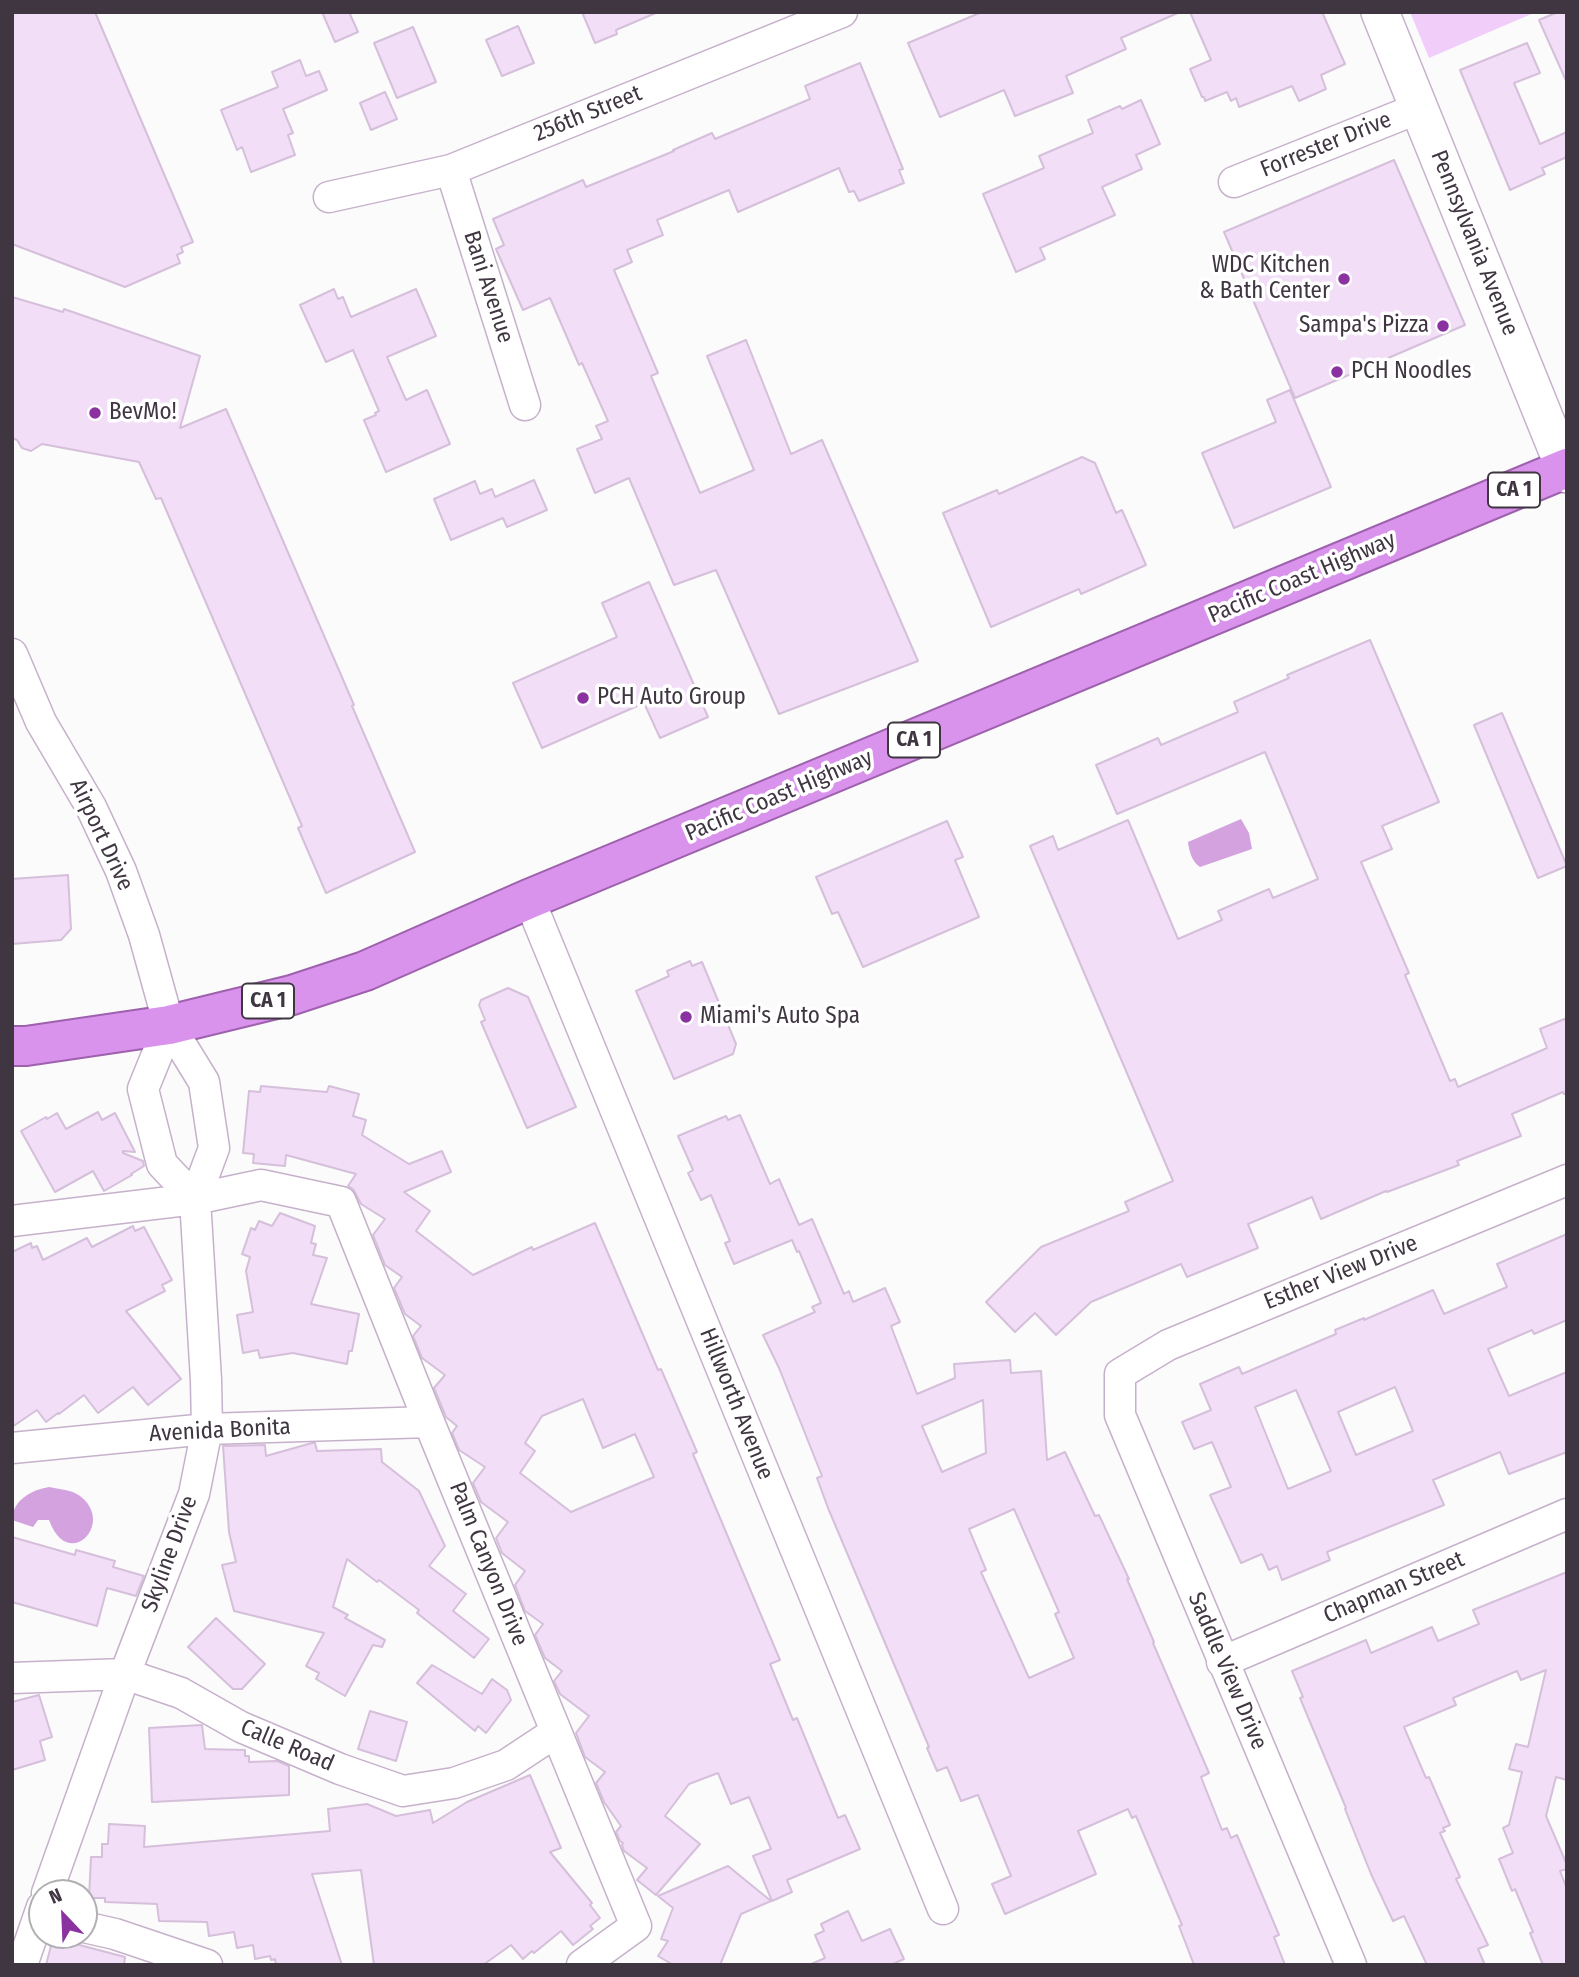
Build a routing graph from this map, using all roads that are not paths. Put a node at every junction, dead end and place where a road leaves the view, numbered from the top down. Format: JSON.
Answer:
{"nodes":[{"id":1,"x":842,"y":12,"type":"edge"},
{"id":2,"x":1380,"y":12,"type":"edge"},
{"id":3,"x":1419,"y":108,"type":"junction"},
{"id":4,"x":451,"y":170,"type":"junction"},
{"id":5,"x":1234,"y":182,"type":"dead end"},
{"id":6,"x":329,"y":197,"type":"dead end"},
{"id":7,"x":525,"y":405,"type":"dead end"},
{"id":8,"x":1566,"y":471,"type":"edge"},
{"id":9,"x":12,"y":654,"type":"edge"},
{"id":10,"x":529,"y":900,"type":"junction"},
{"id":11,"x":169,"y":1025,"type":"junction"},
{"id":12,"x":12,"y":1046,"type":"edge"},
{"id":13,"x":1567,"y":1180,"type":"edge"},
{"id":14,"x":195,"y":1199,"type":"junction"},
{"id":15,"x":12,"y":1221,"type":"edge"},
{"id":16,"x":1120,"y":1374,"type":"joint"},
{"id":17,"x":429,"y":1422,"type":"junction"},
{"id":18,"x":207,"y":1429,"type":"junction"},
{"id":19,"x":12,"y":1448,"type":"edge"},
{"id":20,"x":1567,"y":1514,"type":"edge"},
{"id":21,"x":1222,"y":1662,"type":"junction"},
{"id":22,"x":125,"y":1674,"type":"junction"},
{"id":23,"x":12,"y":1678,"type":"edge"},
{"id":24,"x":556,"y":1732,"type":"junction"},
{"id":25,"x":48,"y":1879,"type":"edge"},
{"id":26,"x":943,"y":1909,"type":"dead end"},
{"id":27,"x":98,"y":1930,"type":"edge"},
{"id":28,"x":28,"y":1941,"type":"edge"},
{"id":29,"x":22,"y":1965,"type":"edge"},
{"id":30,"x":207,"y":1965,"type":"edge"},
{"id":31,"x":582,"y":1965,"type":"edge"},
{"id":32,"x":1351,"y":1965,"type":"edge"}],
"edges":[{"from":1,"to":4,"type":"street","name":"256th Street"},
{"from":2,"to":3,"type":"street","name":"Pennsylvania Avenue"},
{"from":3,"to":5,"type":"street","name":"Forrester Drive"},
{"from":3,"to":8,"type":"street","name":"Pennsylvania Avenue"},
{"from":4,"to":6,"type":"street","name":"256th Street"},
{"from":4,"to":7,"type":"street","name":"Bani Avenue"},
{"from":8,"to":10,"type":"highway","name":"Pacific Coast Highway","number":"CA 1"},
{"from":9,"to":11,"type":"street","name":"Airport Drive"},
{"from":10,"to":11,"type":"highway","name":"Pacific Coast Highway","number":"CA 1"},
{"from":10,"to":26,"type":"street","name":"Hillworth Avenue"},
{"from":11,"to":12,"type":"highway","name":"Pacific Coast Highway","number":"CA 1"},
{"from":11,"to":14,"type":"street","name":"Skyline Drive"},
{"from":11,"to":14,"type":"street"},
{"from":13,"to":16,"type":"street","name":"Esther View Drive"},
{"from":14,"to":15,"type":"street"},
{"from":14,"to":17,"type":"street","name":"Palm Canyon Drive"},
{"from":14,"to":18,"type":"street","name":"Skyline Drive"},
{"from":16,"to":21,"type":"street","name":"Saddle View Drive"},
{"from":17,"to":18,"type":"street","name":"Avenida Bonita"},
{"from":17,"to":24,"type":"street","name":"Palm Canyon Drive"},
{"from":18,"to":19,"type":"street","name":"Avenida Bonita"},
{"from":18,"to":22,"type":"street","name":"Skyline Drive"},
{"from":20,"to":21,"type":"street","name":"Chapman Street"},
{"from":21,"to":32,"type":"street","name":"Saddle View Drive"},
{"from":22,"to":23,"type":"street","name":"Calle Road"},
{"from":22,"to":24,"type":"street","name":"Calle Road"},
{"from":22,"to":25,"type":"street","name":"Skyline Drive"},
{"from":24,"to":31,"type":"street","name":"Palm Canyon Drive"},
{"from":27,"to":30,"type":"street"},
{"from":28,"to":29,"type":"street","name":"Skyline Drive"}]}
